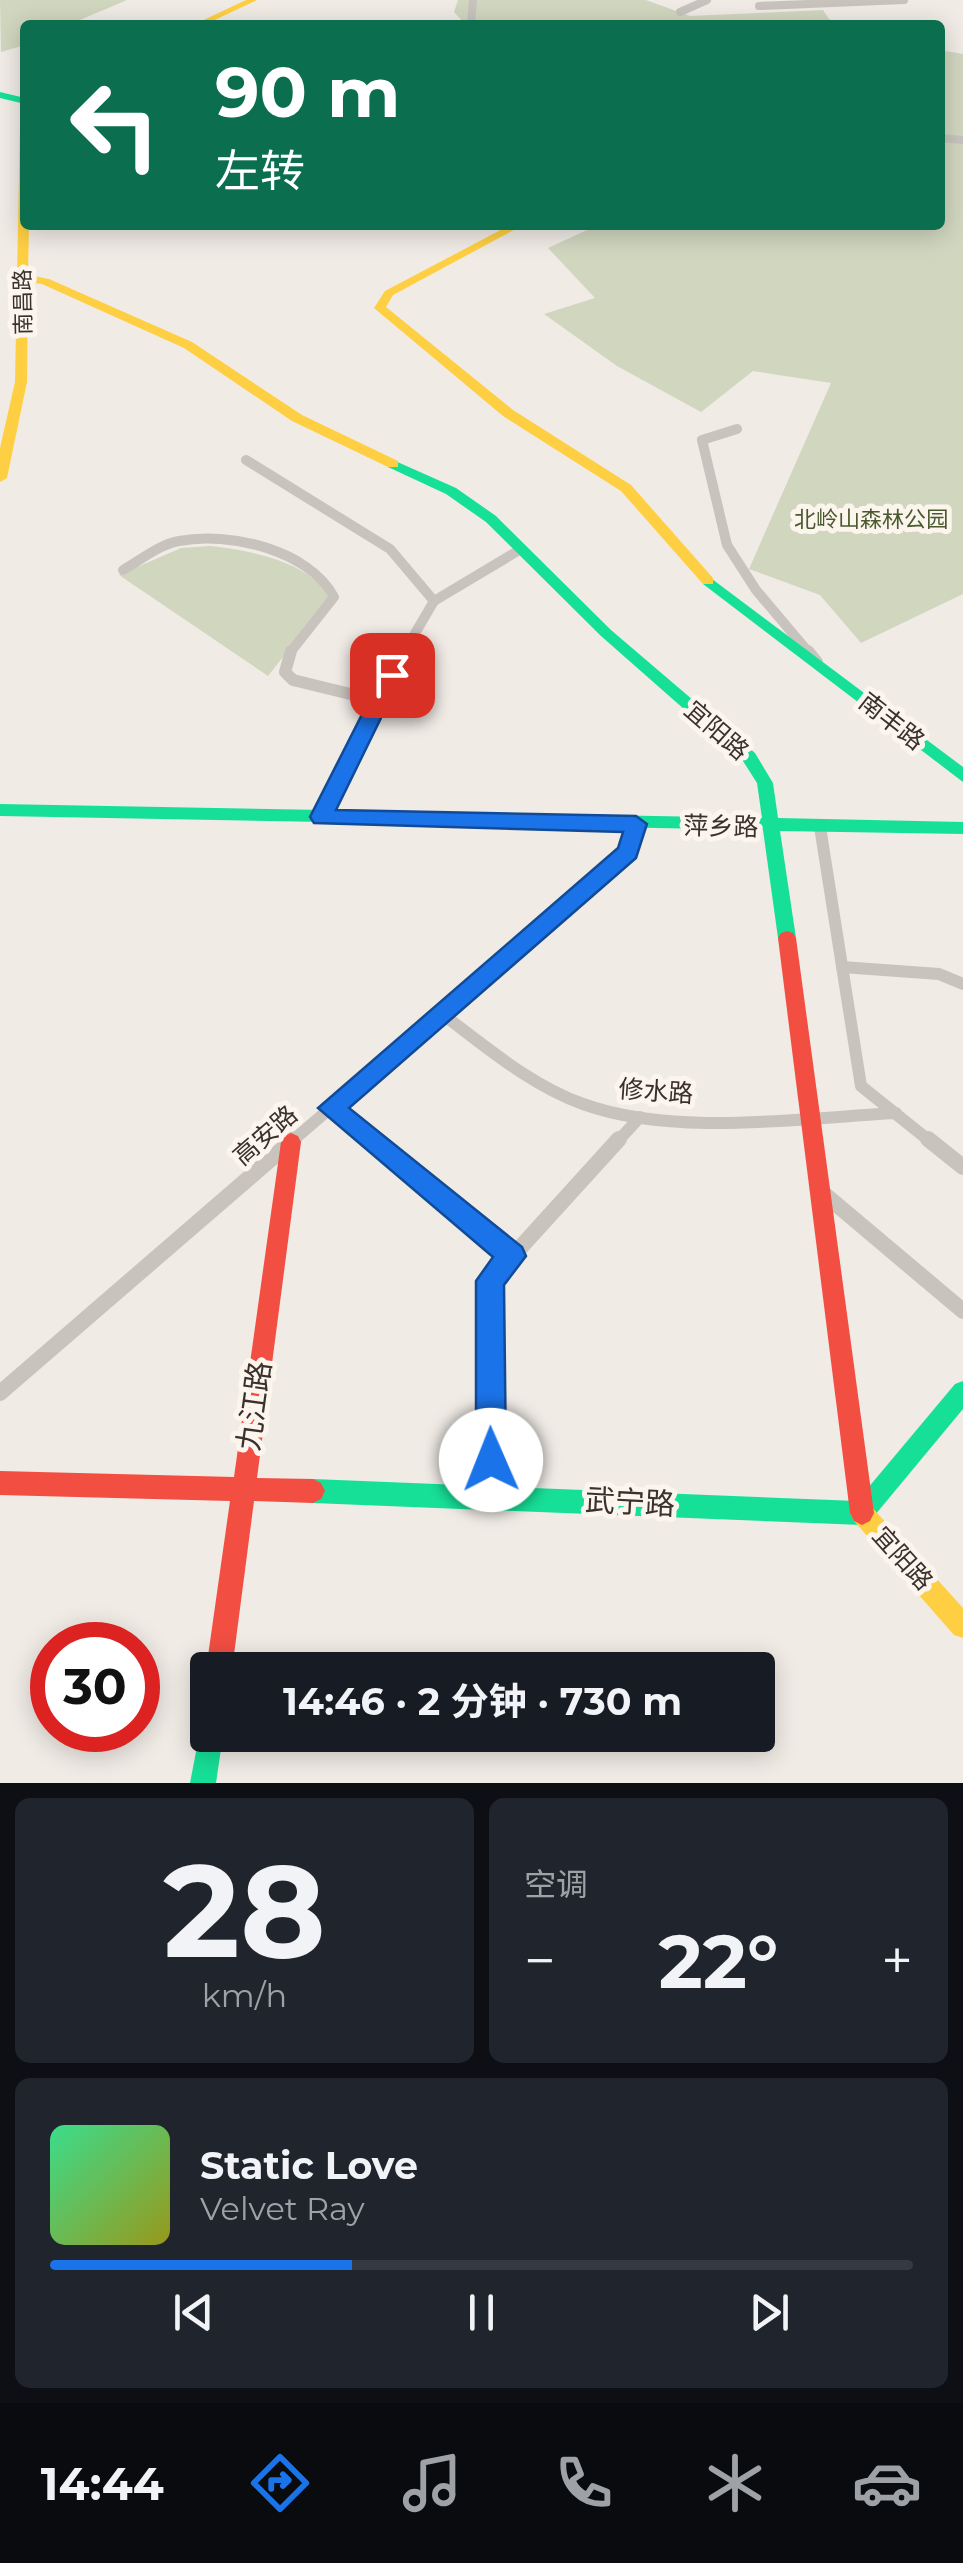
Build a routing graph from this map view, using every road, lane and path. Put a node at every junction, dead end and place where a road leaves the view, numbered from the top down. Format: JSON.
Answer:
{"nodes":[{"id":1,"x":253,"y":0,"type":"edge"},
{"id":2,"x":708,"y":0,"type":"edge"},
{"id":3,"x":873,"y":0,"type":"edge"},
{"id":4,"x":904,"y":0,"type":"edge"},
{"id":5,"x":759,"y":6,"type":"dead end"},
{"id":6,"x":680,"y":12,"type":"dead end"},
{"id":7,"x":208,"y":20,"type":"edge"},
{"id":8,"x":23,"y":230,"type":"edge"},
{"id":9,"x":508,"y":230,"type":"edge"},
{"id":10,"x":22,"y":278,"type":"junction"},
{"id":11,"x":7,"y":418,"type":"edge"},
{"id":12,"x":737,"y":428,"type":"dead end"},
{"id":13,"x":246,"y":460,"type":"dead end"},
{"id":14,"x":0,"y":478,"type":"edge"},
{"id":15,"x":521,"y":549,"type":"junction"},
{"id":16,"x":123,"y":570,"type":"dead end"},
{"id":17,"x":434,"y":601,"type":"junction"},
{"id":18,"x":820,"y":665,"type":"junction"},
{"id":19,"x":379,"y":701,"type":"junction"},
{"id":20,"x":963,"y":776,"type":"edge"},
{"id":21,"x":0,"y":810,"type":"edge"},
{"id":22,"x":321,"y":817,"type":"junction"},
{"id":23,"x":636,"y":824,"type":"junction"},
{"id":24,"x":772,"y":827,"type":"junction"},
{"id":25,"x":820,"y":827,"type":"junction"},
{"id":26,"x":963,"y":828,"type":"edge"},
{"id":27,"x":842,"y":966,"type":"junction"},
{"id":28,"x":963,"y":984,"type":"edge"},
{"id":29,"x":441,"y":1014,"type":"junction"},
{"id":30,"x":331,"y":1108,"type":"junction"},
{"id":31,"x":896,"y":1114,"type":"junction"},
{"id":32,"x":640,"y":1117,"type":"junction"},
{"id":33,"x":812,"y":1117,"type":"junction"},
{"id":34,"x":291,"y":1142,"type":"junction"},
{"id":35,"x":963,"y":1167,"type":"edge"},
{"id":36,"x":823,"y":1193,"type":"junction"},
{"id":37,"x":512,"y":1256,"type":"junction"},
{"id":38,"x":963,"y":1311,"type":"edge"},
{"id":39,"x":963,"y":1392,"type":"edge"},
{"id":40,"x":0,"y":1393,"type":"edge"},
{"id":41,"x":0,"y":1483,"type":"edge"},
{"id":42,"x":242,"y":1490,"type":"junction"},
{"id":43,"x":492,"y":1495,"type":"junction"},
{"id":44,"x":862,"y":1513,"type":"junction"},
{"id":45,"x":963,"y":1626,"type":"edge"},
{"id":46,"x":220,"y":1652,"type":"edge"},
{"id":47,"x":208,"y":1752,"type":"edge"},
{"id":48,"x":204,"y":1783,"type":"edge"}],
"edges":[{"from":1,"to":7,"type":"street"},
{"from":2,"to":6,"type":"street"},
{"from":3,"to":4,"type":"street"},
{"from":3,"to":5,"type":"street"},
{"from":8,"to":10,"type":"street","name":"南昌路"},
{"from":9,"to":18,"type":"street","name":"南丰路"},
{"from":10,"to":11,"type":"street","name":"南昌路"},
{"from":10,"to":15,"type":"street","name":"宜阳路"},
{"from":11,"to":14,"type":"street","name":"南昌路"},
{"from":12,"to":18,"type":"street"},
{"from":13,"to":17,"type":"street"},
{"from":15,"to":17,"type":"street"},
{"from":15,"to":24,"type":"street","name":"宜阳路"},
{"from":16,"to":19,"type":"street"},
{"from":17,"to":19,"type":"street"},
{"from":18,"to":20,"type":"street","name":"南丰路"},
{"from":19,"to":22,"type":"street"},
{"from":21,"to":22,"type":"street","name":"萍乡路"},
{"from":22,"to":23,"type":"street","name":"萍乡路"},
{"from":23,"to":24,"type":"street","name":"萍乡路"},
{"from":23,"to":29,"type":"street","name":"高安路"},
{"from":24,"to":25,"type":"street","name":"萍乡路"},
{"from":24,"to":33,"type":"street","name":"宜阳路"},
{"from":25,"to":26,"type":"street","name":"萍乡路"},
{"from":25,"to":27,"type":"street"},
{"from":27,"to":28,"type":"street"},
{"from":27,"to":31,"type":"street"},
{"from":29,"to":30,"type":"street","name":"高安路"},
{"from":29,"to":32,"type":"street","name":"修水路"},
{"from":30,"to":34,"type":"street","name":"高安路"},
{"from":30,"to":37,"type":"street"},
{"from":31,"to":33,"type":"street","name":"修水路"},
{"from":31,"to":35,"type":"street"},
{"from":32,"to":33,"type":"street","name":"修水路"},
{"from":32,"to":37,"type":"street"},
{"from":33,"to":36,"type":"street","name":"宜阳路"},
{"from":34,"to":40,"type":"street","name":"高安路"},
{"from":34,"to":42,"type":"street","name":"九江路"},
{"from":36,"to":38,"type":"street"},
{"from":36,"to":44,"type":"street","name":"宜阳路"},
{"from":37,"to":43,"type":"street"},
{"from":39,"to":44,"type":"street"},
{"from":41,"to":42,"type":"street","name":"武宁路"},
{"from":42,"to":43,"type":"street","name":"武宁路"},
{"from":42,"to":46,"type":"street","name":"九江路"},
{"from":43,"to":44,"type":"street","name":"武宁路"},
{"from":44,"to":45,"type":"street","name":"宜阳路"},
{"from":47,"to":48,"type":"street"}]}
